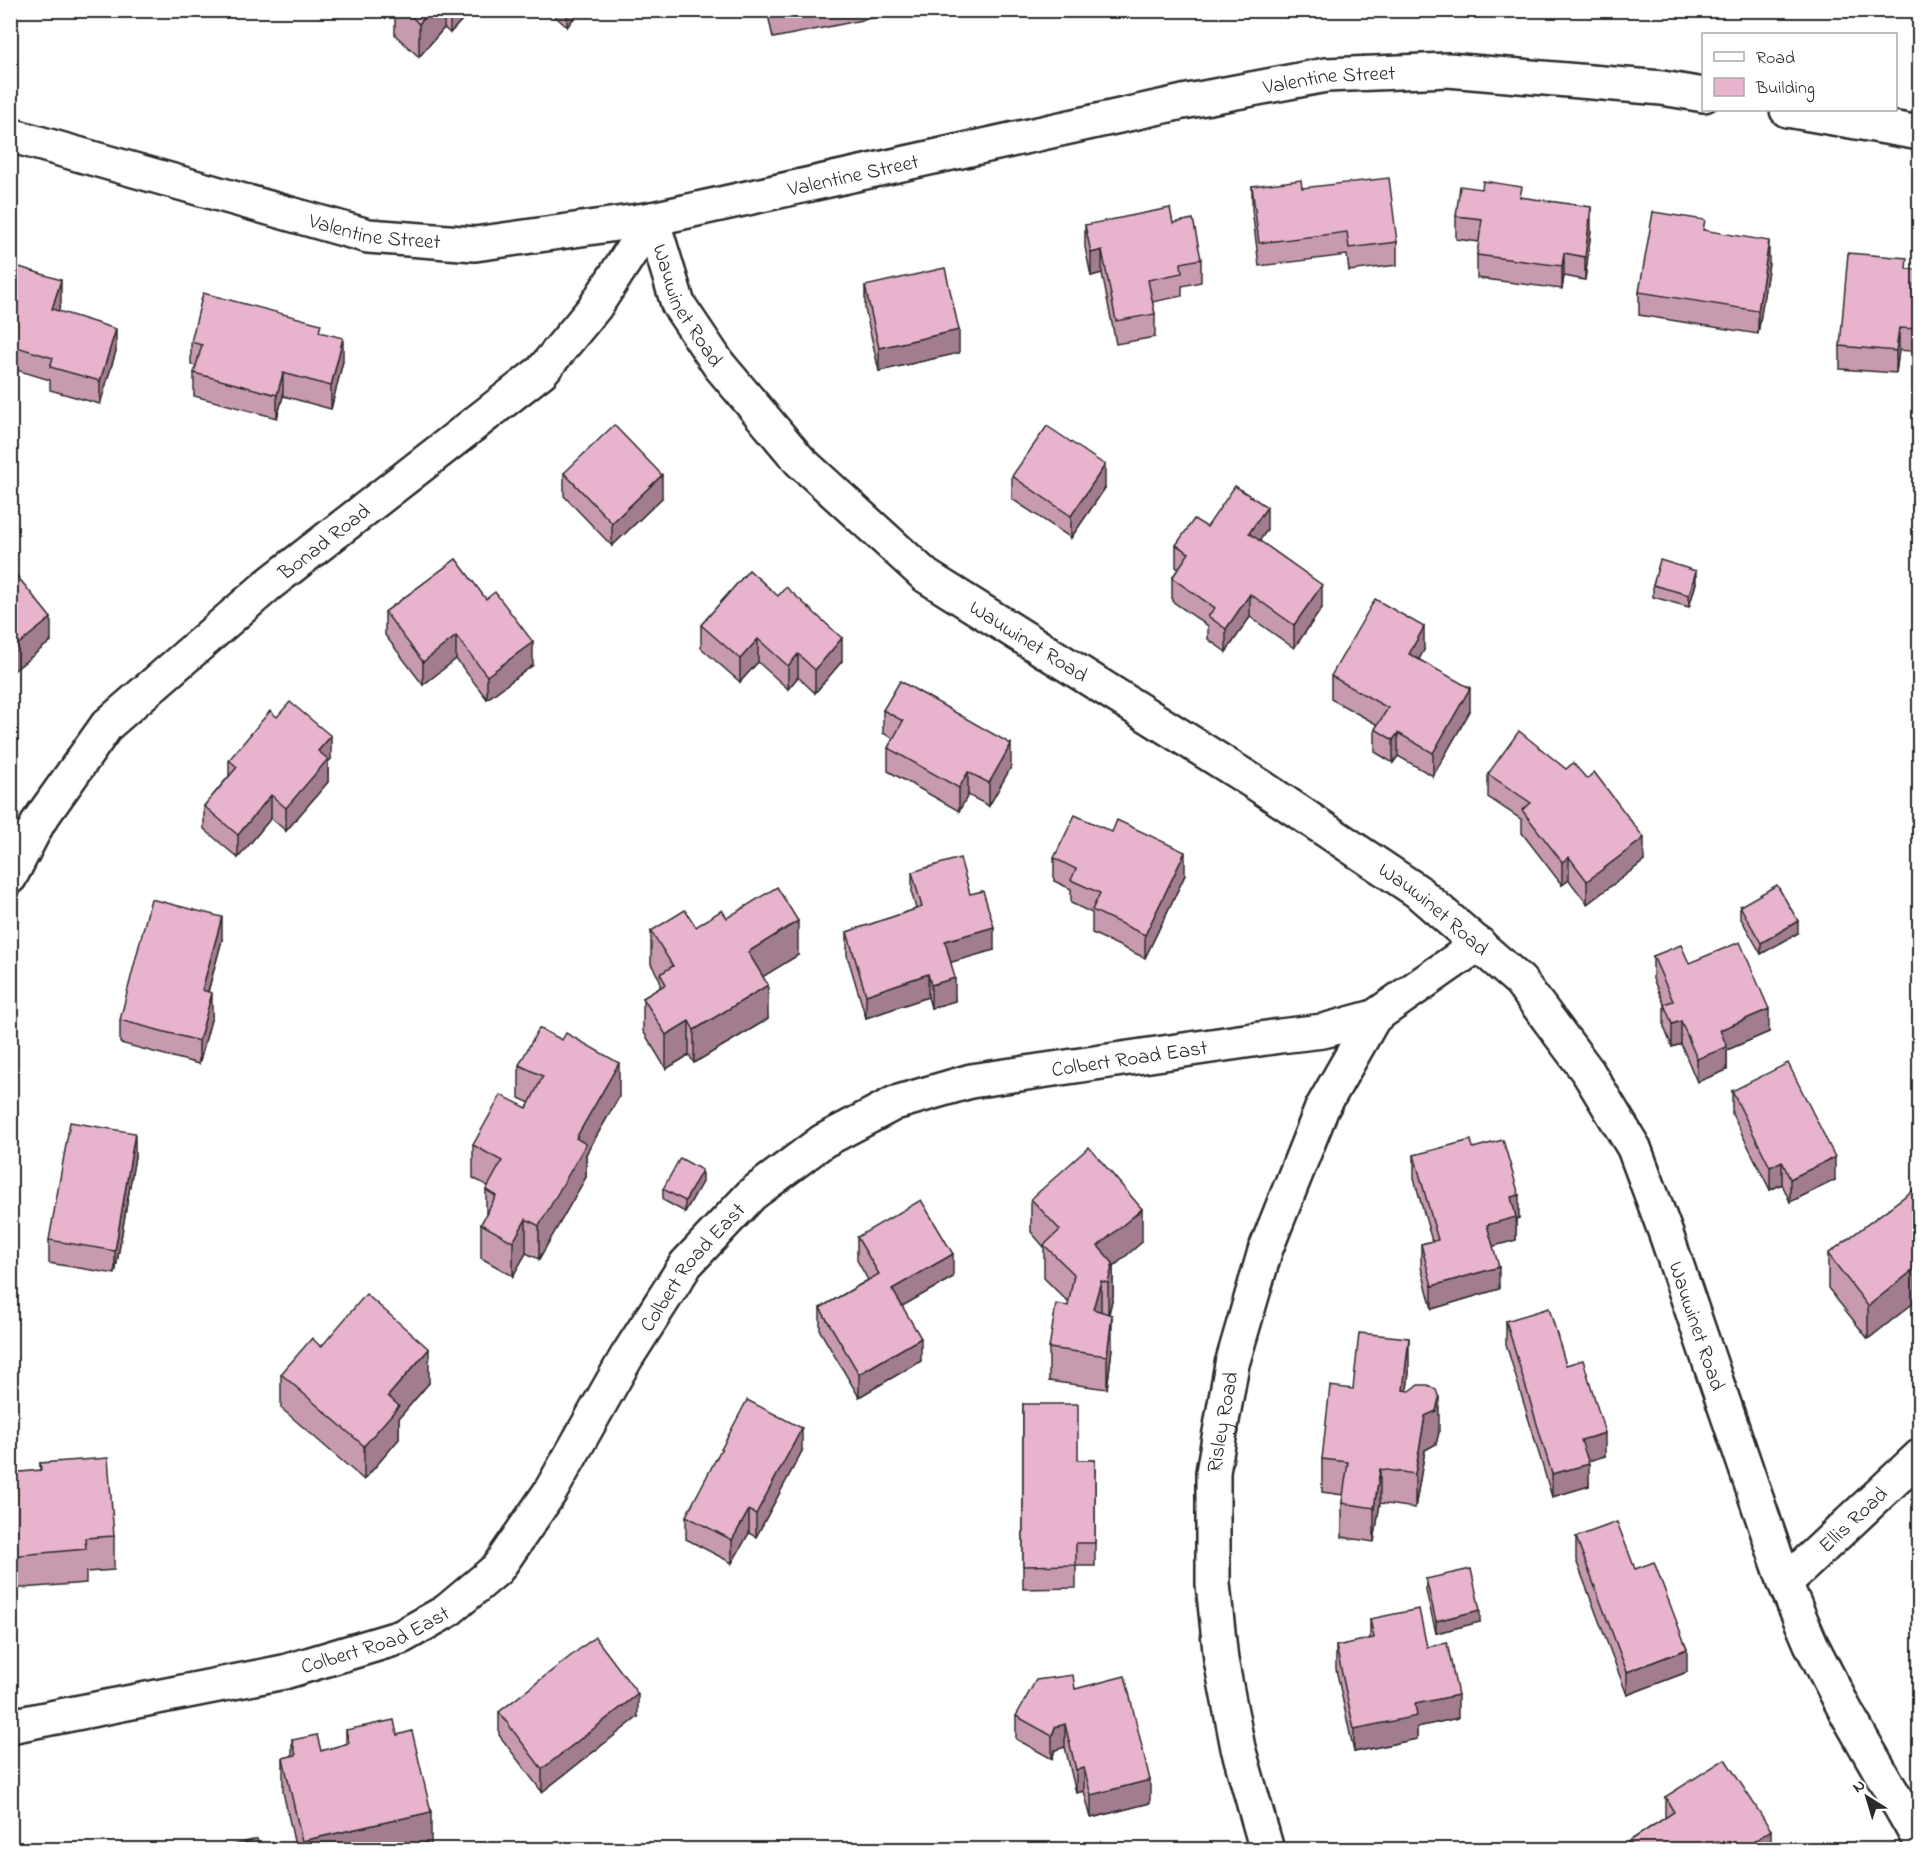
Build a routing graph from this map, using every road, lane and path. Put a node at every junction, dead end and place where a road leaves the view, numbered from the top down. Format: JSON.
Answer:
{"nodes":[{"id":1,"x":1702,"y":95,"type":"edge"},
{"id":2,"x":1793,"y":111,"type":"edge"},
{"id":3,"x":1920,"y":133,"type":"edge"},
{"id":4,"x":10,"y":135,"type":"edge"},
{"id":5,"x":652,"y":219,"type":"junction"},
{"id":6,"x":10,"y":877,"type":"edge"},
{"id":7,"x":1479,"y":944,"type":"junction"},
{"id":8,"x":1374,"y":1017,"type":"junction"},
{"id":9,"x":1920,"y":1456,"type":"edge"},
{"id":10,"x":1785,"y":1583,"type":"junction"},
{"id":11,"x":10,"y":1726,"type":"edge"},
{"id":12,"x":1920,"y":1841,"type":"edge"},
{"id":13,"x":1267,"y":1850,"type":"edge"}],
"edges":[{"from":1,"to":5,"type":"street","name":"Valentine Street"},
{"from":2,"to":3,"type":"street"},
{"from":4,"to":5,"type":"street","name":"Valentine Street"},
{"from":5,"to":6,"type":"street","name":"Bonad Road"},
{"from":5,"to":7,"type":"street","name":"Wauwinet Road"},
{"from":7,"to":8,"type":"street","name":"Colbert Road East"},
{"from":7,"to":10,"type":"street","name":"Wauwinet Road"},
{"from":8,"to":11,"type":"street","name":"Colbert Road East"},
{"from":8,"to":13,"type":"street","name":"Risley Road"},
{"from":9,"to":10,"type":"street","name":"Ellis Road"},
{"from":10,"to":12,"type":"street","name":"Wauwinet Road"}]}
